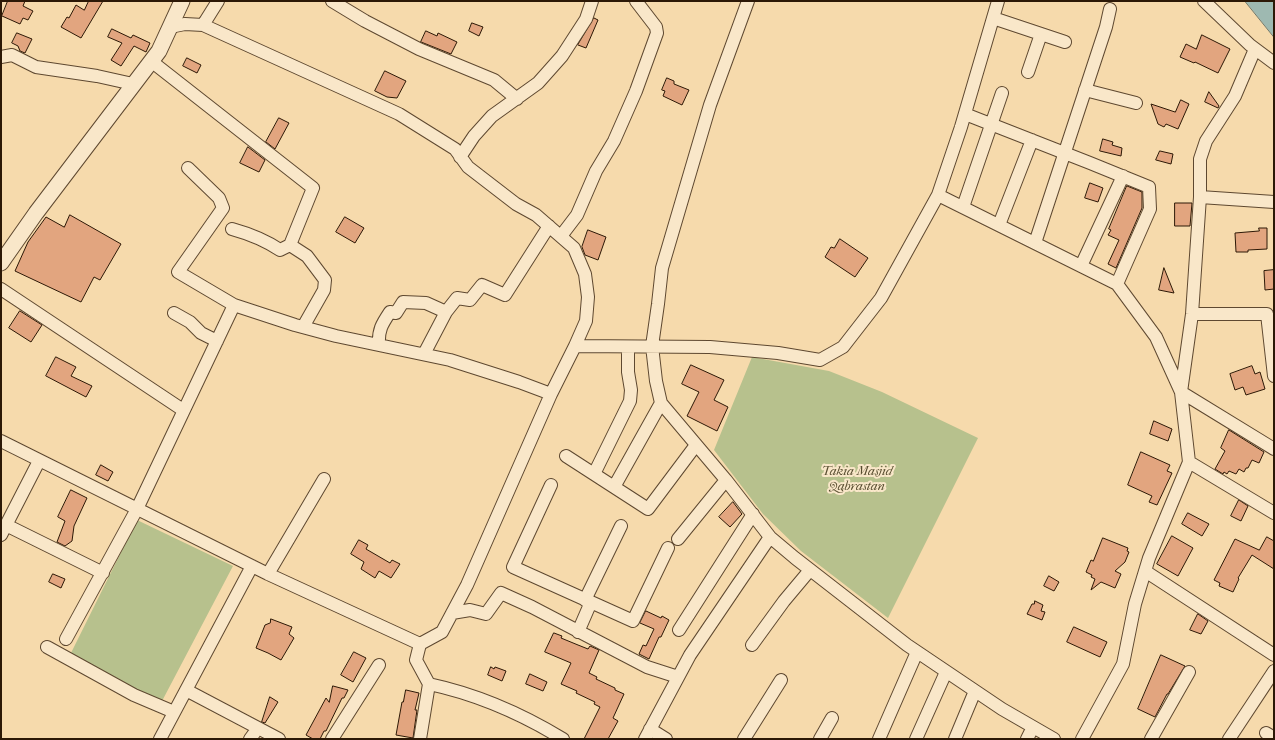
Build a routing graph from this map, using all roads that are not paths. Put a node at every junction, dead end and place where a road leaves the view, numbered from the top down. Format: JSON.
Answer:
{"nodes":[{"id":1,"x":182,"y":1,"type":"edge"},
{"id":2,"x":218,"y":1,"type":"edge"},
{"id":3,"x":332,"y":1,"type":"edge"},
{"id":4,"x":592,"y":1,"type":"edge"},
{"id":5,"x":636,"y":1,"type":"edge"},
{"id":6,"x":748,"y":1,"type":"edge"},
{"id":7,"x":997,"y":1,"type":"edge"},
{"id":8,"x":1204,"y":1,"type":"edge"},
{"id":9,"x":1110,"y":9,"type":"dead end"},
{"id":10,"x":993,"y":18,"type":"junction"},
{"id":11,"x":203,"y":25,"type":"junction"},
{"id":12,"x":170,"y":27,"type":"junction"},
{"id":13,"x":1041,"y":34,"type":"junction"},
{"id":14,"x":1065,"y":42,"type":"dead end"},
{"id":15,"x":1255,"y":49,"type":"junction"},
{"id":16,"x":1,"y":57,"type":"edge"},
{"id":17,"x":150,"y":61,"type":"junction"},
{"id":18,"x":1274,"y":63,"type":"edge"},
{"id":19,"x":1028,"y":72,"type":"dead end"},
{"id":20,"x":133,"y":84,"type":"junction"},
{"id":21,"x":1085,"y":90,"type":"junction"},
{"id":22,"x":1002,"y":93,"type":"dead end"},
{"id":23,"x":517,"y":99,"type":"junction"},
{"id":24,"x":1136,"y":103,"type":"dead end"},
{"id":25,"x":965,"y":114,"type":"junction"},
{"id":26,"x":991,"y":124,"type":"junction"},
{"id":27,"x":1032,"y":140,"type":"junction"},
{"id":28,"x":1064,"y":153,"type":"junction"},
{"id":29,"x":460,"y":156,"type":"junction"},
{"id":30,"x":188,"y":168,"type":"dead end"},
{"id":31,"x":1122,"y":176,"type":"junction"},
{"id":32,"x":938,"y":195,"type":"junction"},
{"id":33,"x":1200,"y":197,"type":"junction"},
{"id":34,"x":1274,"y":202,"type":"edge"},
{"id":35,"x":963,"y":207,"type":"junction"},
{"id":36,"x":999,"y":225,"type":"junction"},
{"id":37,"x":549,"y":226,"type":"junction"},
{"id":38,"x":232,"y":229,"type":"dead end"},
{"id":39,"x":561,"y":236,"type":"junction"},
{"id":40,"x":1035,"y":243,"type":"junction"},
{"id":41,"x":290,"y":245,"type":"junction"},
{"id":42,"x":1,"y":263,"type":"edge"},
{"id":43,"x":1081,"y":266,"type":"junction"},
{"id":44,"x":1117,"y":284,"type":"junction"},
{"id":45,"x":1,"y":289,"type":"edge"},
{"id":46,"x":234,"y":304,"type":"junction"},
{"id":47,"x":446,"y":312,"type":"junction"},
{"id":48,"x":174,"y":313,"type":"dead end"},
{"id":49,"x":1192,"y":314,"type":"junction"},
{"id":50,"x":303,"y":327,"type":"junction"},
{"id":51,"x":217,"y":341,"type":"junction"},
{"id":52,"x":379,"y":345,"type":"junction"},
{"id":53,"x":575,"y":346,"type":"junction"},
{"id":54,"x":652,"y":346,"type":"junction"},
{"id":55,"x":628,"y":347,"type":"junction"},
{"id":56,"x":424,"y":354,"type":"junction"},
{"id":57,"x":1274,"y":376,"type":"edge"},
{"id":58,"x":1181,"y":392,"type":"junction"},
{"id":59,"x":551,"y":394,"type":"junction"},
{"id":60,"x":660,"y":403,"type":"junction"},
{"id":61,"x":183,"y":410,"type":"junction"},
{"id":62,"x":1,"y":441,"type":"edge"},
{"id":63,"x":696,"y":445,"type":"junction"},
{"id":64,"x":1274,"y":449,"type":"edge"},
{"id":65,"x":566,"y":456,"type":"dead end"},
{"id":66,"x":39,"y":461,"type":"junction"},
{"id":67,"x":1189,"y":462,"type":"junction"},
{"id":68,"x":594,"y":474,"type":"junction"},
{"id":69,"x":324,"y":479,"type":"dead end"},
{"id":70,"x":726,"y":480,"type":"junction"},
{"id":71,"x":551,"y":485,"type":"dead end"},
{"id":72,"x":614,"y":487,"type":"junction"},
{"id":73,"x":137,"y":509,"type":"junction"},
{"id":74,"x":1274,"y":513,"type":"edge"},
{"id":75,"x":753,"y":514,"type":"junction"},
{"id":76,"x":621,"y":526,"type":"dead end"},
{"id":77,"x":4,"y":530,"type":"edge"},
{"id":78,"x":770,"y":537,"type":"junction"},
{"id":79,"x":678,"y":539,"type":"dead end"},
{"id":80,"x":668,"y":548,"type":"dead end"},
{"id":81,"x":252,"y":566,"type":"junction"},
{"id":82,"x":810,"y":570,"type":"junction"},
{"id":83,"x":1145,"y":570,"type":"junction"},
{"id":84,"x":103,"y":573,"type":"junction"},
{"id":85,"x":268,"y":574,"type":"junction"},
{"id":86,"x":588,"y":601,"type":"junction"},
{"id":87,"x":452,"y":613,"type":"junction"},
{"id":88,"x":679,"y":630,"type":"dead end"},
{"id":89,"x":578,"y":632,"type":"junction"},
{"id":90,"x":66,"y":639,"type":"dead end"},
{"id":91,"x":420,"y":644,"type":"junction"},
{"id":92,"x":752,"y":645,"type":"dead end"},
{"id":93,"x":48,"y":647,"type":"dead end"},
{"id":94,"x":917,"y":652,"type":"junction"},
{"id":95,"x":1274,"y":655,"type":"edge"},
{"id":96,"x":379,"y":665,"type":"dead end"},
{"id":97,"x":1274,"y":671,"type":"edge"},
{"id":98,"x":946,"y":672,"type":"junction"},
{"id":99,"x":1189,"y":672,"type":"dead end"},
{"id":100,"x":678,"y":677,"type":"junction"},
{"id":101,"x":780,"y":680,"type":"dead end"},
{"id":102,"x":429,"y":684,"type":"junction"},
{"id":103,"x":186,"y":690,"type":"junction"},
{"id":104,"x":975,"y":691,"type":"junction"},
{"id":105,"x":174,"y":712,"type":"junction"},
{"id":106,"x":832,"y":718,"type":"dead end"},
{"id":107,"x":1033,"y":727,"type":"junction"},
{"id":108,"x":258,"y":728,"type":"junction"},
{"id":109,"x":648,"y":734,"type":"edge"},
{"id":110,"x":160,"y":739,"type":"edge"},
{"id":111,"x":250,"y":739,"type":"edge"},
{"id":112,"x":279,"y":739,"type":"edge"},
{"id":113,"x":332,"y":739,"type":"edge"},
{"id":114,"x":420,"y":739,"type":"edge"},
{"id":115,"x":563,"y":739,"type":"edge"},
{"id":116,"x":666,"y":739,"type":"edge"},
{"id":117,"x":744,"y":739,"type":"edge"},
{"id":118,"x":820,"y":739,"type":"edge"},
{"id":119,"x":878,"y":739,"type":"edge"},
{"id":120,"x":916,"y":739,"type":"edge"},
{"id":121,"x":954,"y":739,"type":"edge"},
{"id":122,"x":1027,"y":739,"type":"edge"},
{"id":123,"x":1054,"y":739,"type":"edge"},
{"id":124,"x":1082,"y":739,"type":"edge"},
{"id":125,"x":1151,"y":739,"type":"edge"},
{"id":126,"x":1229,"y":739,"type":"edge"}],
"edges":[{"from":1,"to":12,"type":"street"},
{"from":2,"to":11,"type":"street"},
{"from":3,"to":23,"type":"street"},
{"from":4,"to":23,"type":"street"},
{"from":5,"to":39,"type":"street"},
{"from":6,"to":54,"type":"street"},
{"from":7,"to":10,"type":"street"},
{"from":8,"to":15,"type":"street"},
{"from":9,"to":21,"type":"street"},
{"from":10,"to":13,"type":"street"},
{"from":10,"to":25,"type":"street"},
{"from":11,"to":12,"type":"street"},
{"from":11,"to":29,"type":"street"},
{"from":12,"to":17,"type":"street"},
{"from":13,"to":14,"type":"street"},
{"from":13,"to":19,"type":"street"},
{"from":15,"to":18,"type":"street"},
{"from":15,"to":33,"type":"street"},
{"from":16,"to":20,"type":"street"},
{"from":17,"to":20,"type":"street"},
{"from":17,"to":41,"type":"street"},
{"from":20,"to":42,"type":"street"},
{"from":21,"to":24,"type":"street"},
{"from":21,"to":28,"type":"street"},
{"from":22,"to":26,"type":"street"},
{"from":23,"to":29,"type":"street"},
{"from":25,"to":26,"type":"street"},
{"from":25,"to":32,"type":"street"},
{"from":26,"to":27,"type":"street"},
{"from":26,"to":35,"type":"street"},
{"from":27,"to":28,"type":"street"},
{"from":27,"to":36,"type":"street"},
{"from":28,"to":31,"type":"street"},
{"from":28,"to":40,"type":"street"},
{"from":29,"to":37,"type":"street"},
{"from":30,"to":46,"type":"street"},
{"from":31,"to":43,"type":"street"},
{"from":31,"to":44,"type":"street"},
{"from":32,"to":35,"type":"street"},
{"from":32,"to":54,"type":"street"},
{"from":33,"to":34,"type":"street"},
{"from":33,"to":49,"type":"street"},
{"from":35,"to":36,"type":"street"},
{"from":36,"to":40,"type":"street"},
{"from":37,"to":39,"type":"street"},
{"from":37,"to":47,"type":"street"},
{"from":38,"to":41,"type":"street"},
{"from":39,"to":53,"type":"street"},
{"from":40,"to":43,"type":"street"},
{"from":41,"to":50,"type":"street"},
{"from":43,"to":44,"type":"street"},
{"from":44,"to":58,"type":"street"},
{"from":45,"to":61,"type":"street"},
{"from":46,"to":50,"type":"street"},
{"from":46,"to":51,"type":"street"},
{"from":47,"to":52,"type":"street"},
{"from":47,"to":56,"type":"street"},
{"from":48,"to":51,"type":"street"},
{"from":49,"to":57,"type":"street"},
{"from":49,"to":58,"type":"street"},
{"from":50,"to":52,"type":"street"},
{"from":51,"to":61,"type":"street"},
{"from":52,"to":56,"type":"street"},
{"from":53,"to":55,"type":"street"},
{"from":53,"to":59,"type":"street"},
{"from":54,"to":55,"type":"street"},
{"from":54,"to":60,"type":"street"},
{"from":55,"to":68,"type":"street"},
{"from":56,"to":59,"type":"street"},
{"from":58,"to":64,"type":"street"},
{"from":58,"to":67,"type":"street"},
{"from":59,"to":87,"type":"street"},
{"from":60,"to":63,"type":"street"},
{"from":60,"to":72,"type":"street"},
{"from":61,"to":73,"type":"street"},
{"from":62,"to":66,"type":"street"},
{"from":63,"to":70,"type":"street"},
{"from":63,"to":72,"type":"street"},
{"from":65,"to":68,"type":"street"},
{"from":66,"to":73,"type":"street"},
{"from":66,"to":77,"type":"street"},
{"from":67,"to":74,"type":"street"},
{"from":67,"to":83,"type":"street"},
{"from":68,"to":72,"type":"street"},
{"from":69,"to":85,"type":"street"},
{"from":70,"to":75,"type":"street"},
{"from":70,"to":79,"type":"street"},
{"from":71,"to":86,"type":"street"},
{"from":73,"to":81,"type":"street"},
{"from":73,"to":84,"type":"street"},
{"from":75,"to":78,"type":"street"},
{"from":75,"to":88,"type":"street"},
{"from":76,"to":86,"type":"street"},
{"from":77,"to":84,"type":"street"},
{"from":78,"to":82,"type":"street"},
{"from":78,"to":100,"type":"street"},
{"from":80,"to":86,"type":"street"},
{"from":81,"to":85,"type":"street"},
{"from":81,"to":103,"type":"street"},
{"from":82,"to":92,"type":"street"},
{"from":82,"to":94,"type":"street"},
{"from":83,"to":95,"type":"street"},
{"from":83,"to":124,"type":"street"},
{"from":84,"to":90,"type":"street"},
{"from":85,"to":91,"type":"street"},
{"from":86,"to":89,"type":"street"},
{"from":87,"to":89,"type":"street"},
{"from":87,"to":91,"type":"street"},
{"from":89,"to":100,"type":"street"},
{"from":91,"to":102,"type":"street"},
{"from":93,"to":105,"type":"street"},
{"from":94,"to":98,"type":"street"},
{"from":94,"to":119,"type":"street"},
{"from":96,"to":113,"type":"street"},
{"from":97,"to":126,"type":"street"},
{"from":98,"to":104,"type":"street"},
{"from":98,"to":120,"type":"street"},
{"from":99,"to":125,"type":"street"},
{"from":100,"to":109,"type":"street"},
{"from":101,"to":117,"type":"street"},
{"from":102,"to":114,"type":"street"},
{"from":102,"to":115,"type":"street"},
{"from":103,"to":105,"type":"street"},
{"from":103,"to":108,"type":"street"},
{"from":104,"to":107,"type":"street"},
{"from":104,"to":121,"type":"street"},
{"from":105,"to":110,"type":"street"},
{"from":106,"to":118,"type":"street"},
{"from":107,"to":122,"type":"street"},
{"from":107,"to":123,"type":"street"},
{"from":108,"to":111,"type":"street"},
{"from":108,"to":112,"type":"street"},
{"from":109,"to":116,"type":"street"}]}
